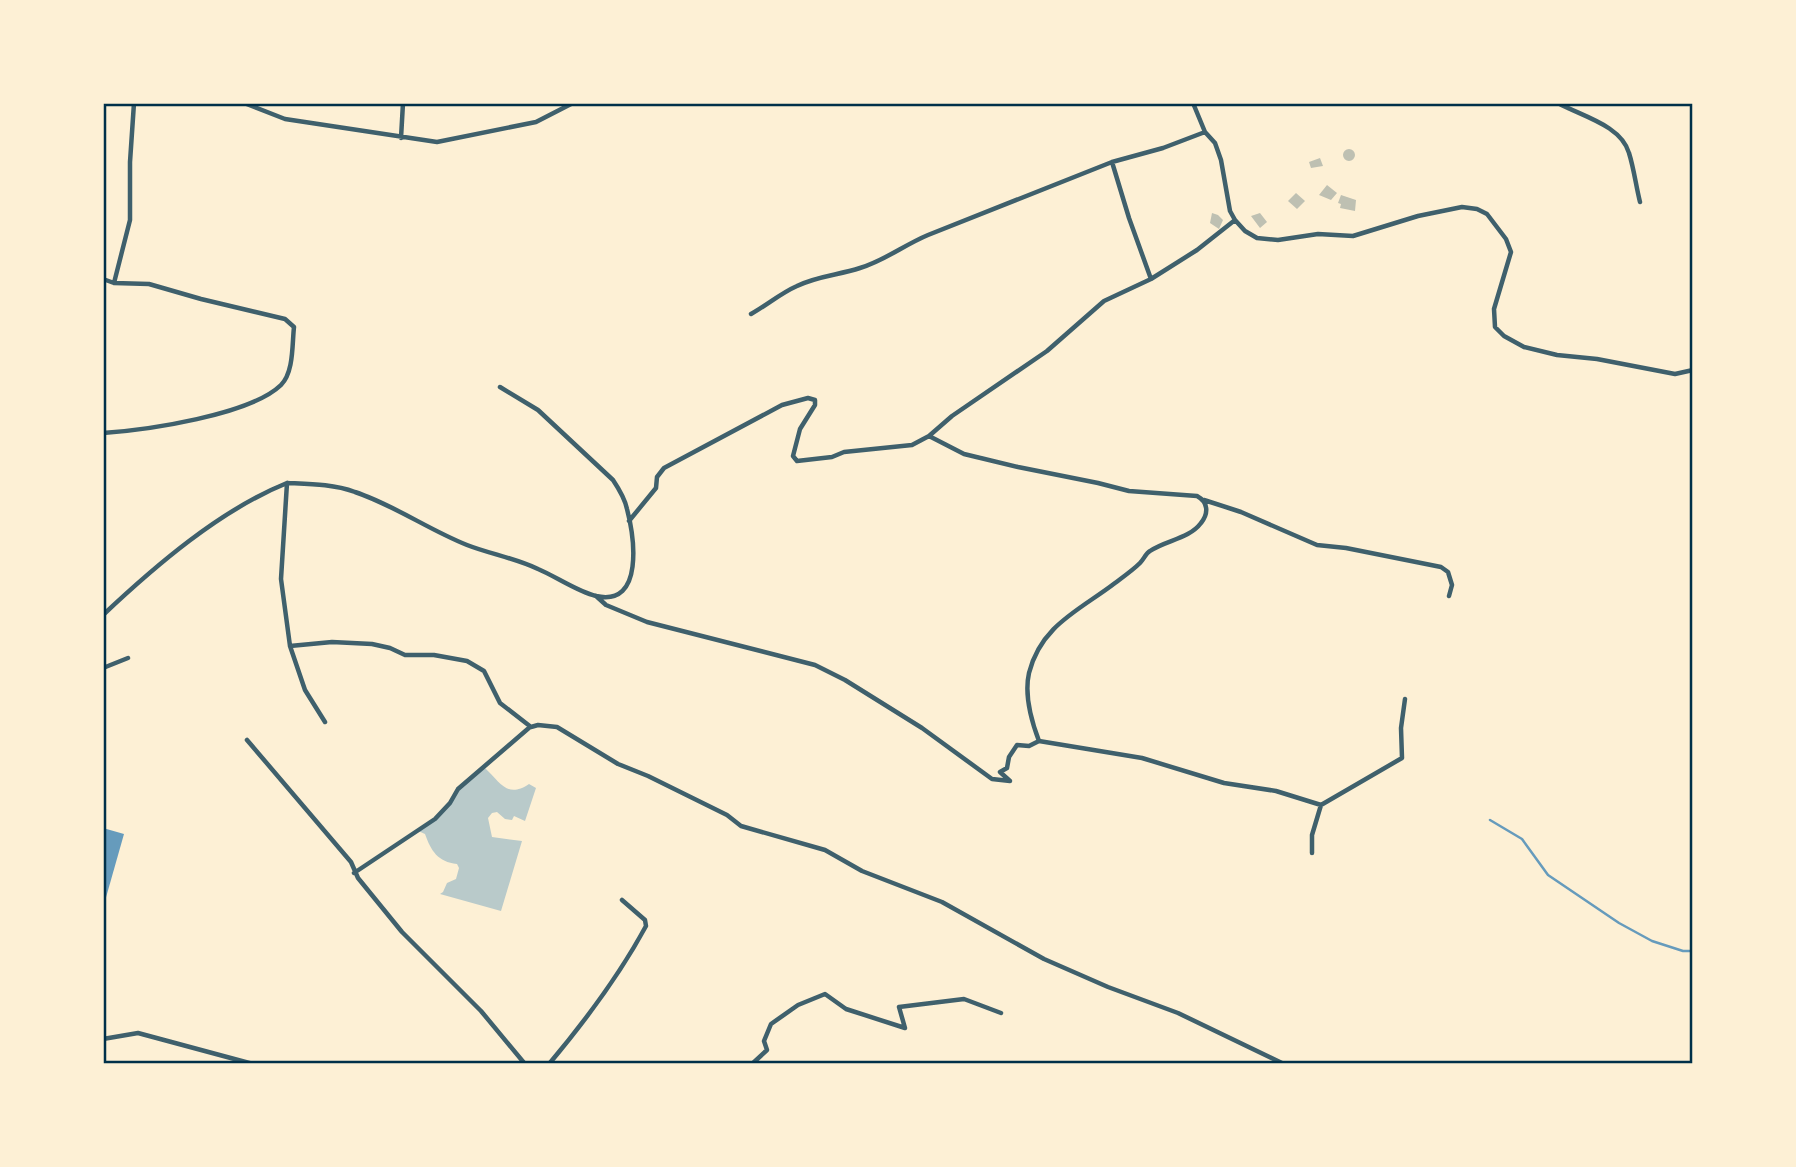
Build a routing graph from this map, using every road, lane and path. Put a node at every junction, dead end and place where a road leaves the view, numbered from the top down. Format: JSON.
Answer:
{"nodes":[{"id":1,"x":134,"y":103,"type":"edge"},
{"id":2,"x":244,"y":103,"type":"edge"},
{"id":3,"x":403,"y":103,"type":"edge"},
{"id":4,"x":573,"y":103,"type":"edge"},
{"id":5,"x":1193,"y":103,"type":"edge"},
{"id":6,"x":1558,"y":103,"type":"edge"},
{"id":7,"x":1205,"y":132,"type":"junction"},
{"id":8,"x":401,"y":138,"type":"junction"},
{"id":9,"x":1112,"y":162,"type":"junction"},
{"id":10,"x":1640,"y":202,"type":"dead end"},
{"id":11,"x":1235,"y":220,"type":"junction"},
{"id":12,"x":103,"y":279,"type":"edge"},
{"id":13,"x":1151,"y":279,"type":"junction"},
{"id":14,"x":114,"y":284,"type":"junction"},
{"id":15,"x":751,"y":314,"type":"dead end"},
{"id":16,"x":1693,"y":370,"type":"edge"},
{"id":17,"x":500,"y":387,"type":"dead end"},
{"id":18,"x":103,"y":433,"type":"edge"},
{"id":19,"x":929,"y":436,"type":"junction"},
{"id":20,"x":287,"y":483,"type":"junction"},
{"id":21,"x":1203,"y":500,"type":"junction"},
{"id":22,"x":629,"y":521,"type":"junction"},
{"id":23,"x":596,"y":596,"type":"junction"},
{"id":24,"x":1449,"y":596,"type":"dead end"},
{"id":25,"x":103,"y":615,"type":"edge"},
{"id":26,"x":290,"y":646,"type":"junction"},
{"id":27,"x":128,"y":658,"type":"dead end"},
{"id":28,"x":103,"y":668,"type":"edge"},
{"id":29,"x":1405,"y":699,"type":"dead end"},
{"id":30,"x":325,"y":722,"type":"dead end"},
{"id":31,"x":531,"y":727,"type":"junction"},
{"id":32,"x":247,"y":740,"type":"dead end"},
{"id":33,"x":1039,"y":741,"type":"junction"},
{"id":34,"x":1321,"y":805,"type":"junction"},
{"id":35,"x":1312,"y":853,"type":"dead end"},
{"id":36,"x":354,"y":873,"type":"junction"},
{"id":37,"x":622,"y":900,"type":"dead end"},
{"id":38,"x":1001,"y":1013,"type":"dead end"},
{"id":39,"x":103,"y":1039,"type":"edge"},
{"id":40,"x":253,"y":1064,"type":"edge"},
{"id":41,"x":525,"y":1064,"type":"edge"},
{"id":42,"x":549,"y":1064,"type":"edge"},
{"id":43,"x":752,"y":1064,"type":"edge"},
{"id":44,"x":1284,"y":1064,"type":"edge"}],
"edges":[{"from":1,"to":14,"type":"street"},
{"from":2,"to":8,"type":"street"},
{"from":3,"to":8,"type":"street"},
{"from":4,"to":8,"type":"street"},
{"from":5,"to":7,"type":"street"},
{"from":6,"to":10,"type":"street"},
{"from":7,"to":9,"type":"street"},
{"from":7,"to":11,"type":"street"},
{"from":9,"to":13,"type":"street"},
{"from":9,"to":15,"type":"street"},
{"from":11,"to":13,"type":"street"},
{"from":11,"to":16,"type":"street"},
{"from":12,"to":14,"type":"street"},
{"from":13,"to":19,"type":"street"},
{"from":14,"to":18,"type":"street"},
{"from":17,"to":22,"type":"street"},
{"from":19,"to":21,"type":"street"},
{"from":19,"to":22,"type":"street"},
{"from":20,"to":23,"type":"street"},
{"from":20,"to":25,"type":"street"},
{"from":20,"to":26,"type":"street"},
{"from":21,"to":24,"type":"street"},
{"from":21,"to":33,"type":"street"},
{"from":22,"to":23,"type":"street"},
{"from":23,"to":33,"type":"street"},
{"from":26,"to":30,"type":"street"},
{"from":26,"to":31,"type":"street"},
{"from":27,"to":28,"type":"street"},
{"from":29,"to":34,"type":"street"},
{"from":31,"to":36,"type":"street"},
{"from":31,"to":44,"type":"street"},
{"from":32,"to":36,"type":"street"},
{"from":33,"to":34,"type":"street"},
{"from":34,"to":35,"type":"street"},
{"from":36,"to":41,"type":"street"},
{"from":37,"to":42,"type":"street"},
{"from":38,"to":43,"type":"street"},
{"from":39,"to":40,"type":"street"}]}
